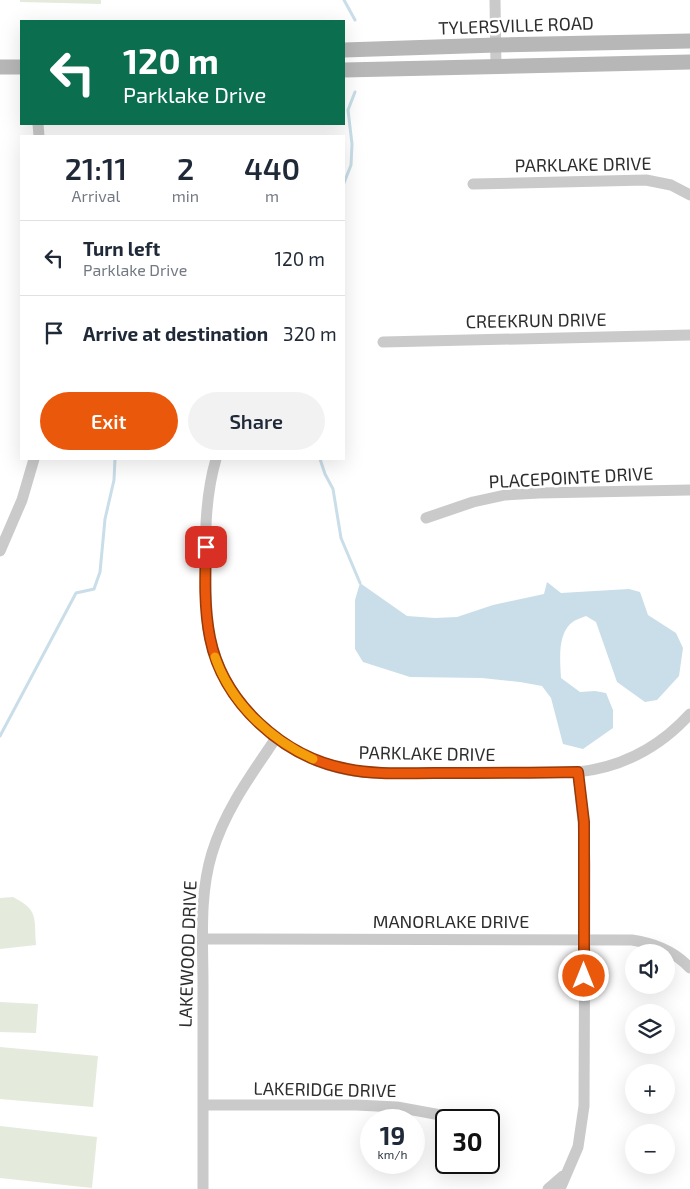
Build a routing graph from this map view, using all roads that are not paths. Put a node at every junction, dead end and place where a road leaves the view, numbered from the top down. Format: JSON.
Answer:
{"nodes":[{"id":1,"x":495,"y":0,"type":"edge"},
{"id":2,"x":690,"y":41,"type":"edge"},
{"id":3,"x":496,"y":45,"type":"junction"},
{"id":4,"x":345,"y":50,"type":"edge"},
{"id":5,"x":690,"y":62,"type":"edge"},
{"id":6,"x":20,"y":67,"type":"edge"},
{"id":7,"x":496,"y":67,"type":"junction"},
{"id":8,"x":0,"y":68,"type":"edge"},
{"id":9,"x":345,"y":70,"type":"edge"},
{"id":10,"x":473,"y":184,"type":"dead end"},
{"id":11,"x":690,"y":195,"type":"edge"},
{"id":12,"x":690,"y":335,"type":"edge"},
{"id":13,"x":383,"y":342,"type":"dead end"},
{"id":14,"x":34,"y":460,"type":"edge"},
{"id":15,"x":216,"y":460,"type":"edge"},
{"id":16,"x":690,"y":490,"type":"edge"},
{"id":17,"x":426,"y":518,"type":"dead end"},
{"id":18,"x":0,"y":551,"type":"edge"},
{"id":19,"x":690,"y":714,"type":"edge"},
{"id":20,"x":276,"y":738,"type":"junction"},
{"id":21,"x":578,"y":772,"type":"junction"},
{"id":22,"x":204,"y":939,"type":"junction"},
{"id":23,"x":584,"y":940,"type":"junction"},
{"id":24,"x":690,"y":968,"type":"edge"},
{"id":25,"x":203,"y":1105,"type":"junction"},
{"id":26,"x":435,"y":1114,"type":"edge"},
{"id":27,"x":568,"y":1171,"type":"junction"},
{"id":28,"x":204,"y":1189,"type":"edge"},
{"id":29,"x":548,"y":1189,"type":"edge"},
{"id":30,"x":560,"y":1189,"type":"edge"}],
"edges":[{"from":1,"to":3,"type":"street"},
{"from":2,"to":3,"type":"main road","name":"TYLERSVILLE ROAD"},
{"from":3,"to":4,"type":"main road","name":"TYLERSVILLE ROAD"},
{"from":3,"to":7,"type":"street"},
{"from":5,"to":7,"type":"main road"},
{"from":6,"to":8,"type":"main road"},
{"from":7,"to":9,"type":"main road"},
{"from":10,"to":11,"type":"street","name":"PARKLAKE DRIVE"},
{"from":12,"to":13,"type":"street","name":"CREEKRUN DRIVE"},
{"from":14,"to":18,"type":"street"},
{"from":15,"to":20,"type":"street","name":"PARKLAKE DRIVE"},
{"from":16,"to":17,"type":"street","name":"PLACEPOINTE DRIVE"},
{"from":19,"to":21,"type":"street","name":"PARKLAKE DRIVE"},
{"from":20,"to":21,"type":"street","name":"PARKLAKE DRIVE"},
{"from":20,"to":22,"type":"street","name":"LAKEWOOD DRIVE"},
{"from":21,"to":23,"type":"street"},
{"from":22,"to":23,"type":"street","name":"MANORLAKE DRIVE"},
{"from":22,"to":25,"type":"street","name":"LAKEWOOD DRIVE"},
{"from":23,"to":24,"type":"street","name":"MANORLAKE DRIVE"},
{"from":23,"to":27,"type":"street"},
{"from":25,"to":26,"type":"street","name":"LAKERIDGE DRIVE"},
{"from":25,"to":28,"type":"street","name":"LAKEWOOD DRIVE"},
{"from":27,"to":29,"type":"street"},
{"from":27,"to":30,"type":"street"}]}
